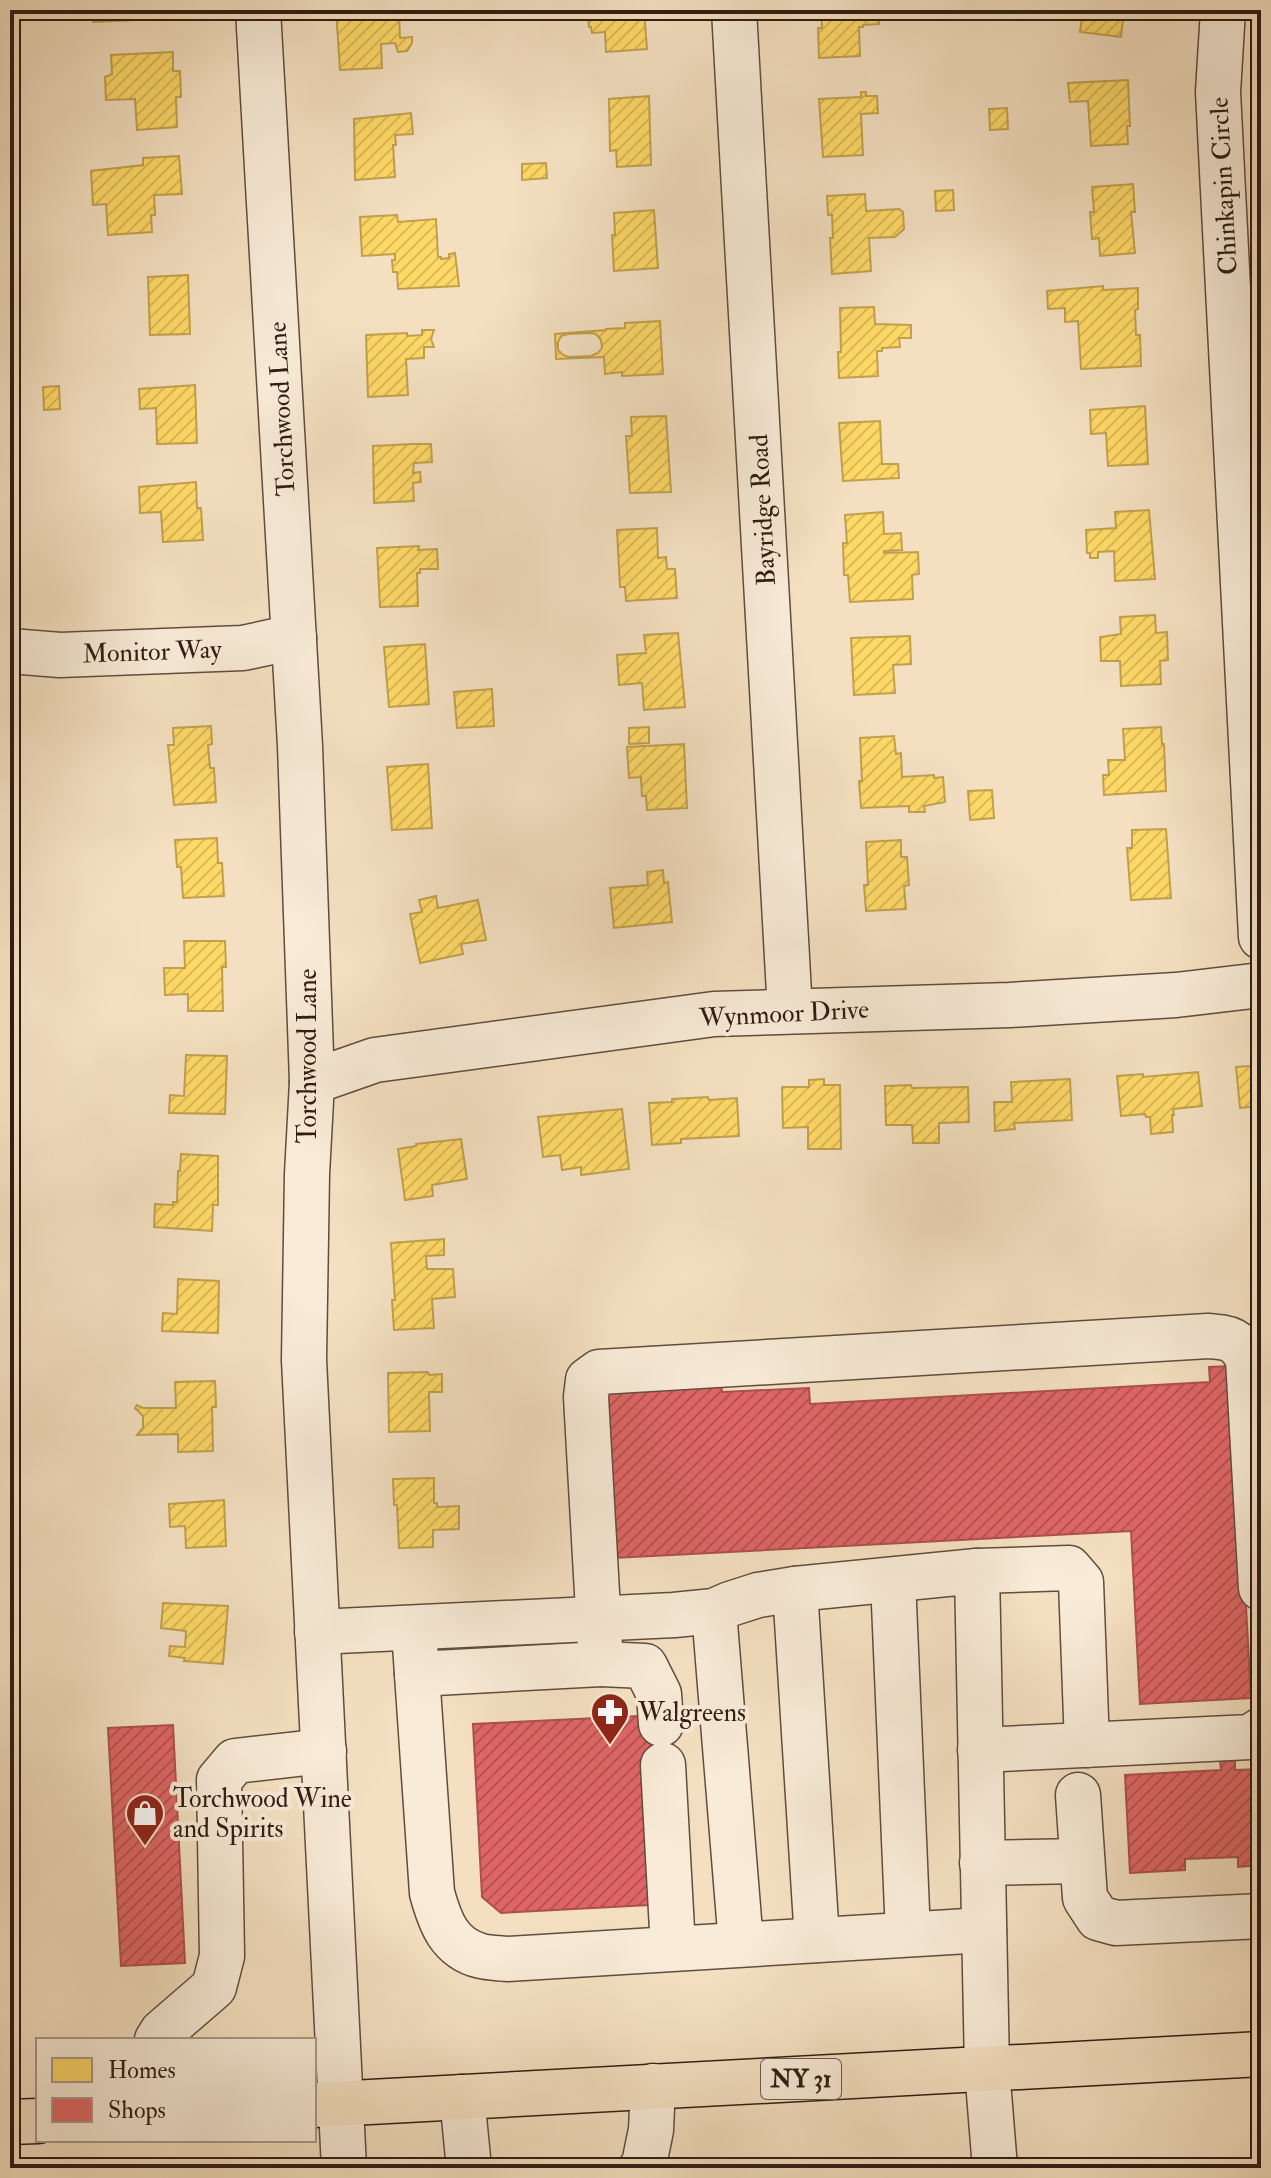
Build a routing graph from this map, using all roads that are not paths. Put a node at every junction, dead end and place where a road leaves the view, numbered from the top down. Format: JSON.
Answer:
{"nodes":[{"id":1,"x":258,"y":10,"type":"edge"},
{"id":2,"x":734,"y":10,"type":"edge"},
{"id":3,"x":1223,"y":10,"type":"edge"},
{"id":4,"x":294,"y":637,"type":"junction"},
{"id":5,"x":10,"y":651,"type":"edge"},
{"id":6,"x":1261,"y":937,"type":"edge"},
{"id":7,"x":1261,"y":985,"type":"edge"},
{"id":8,"x":790,"y":1011,"type":"junction"},
{"id":9,"x":312,"y":1082,"type":"junction"},
{"id":10,"x":977,"y":1571,"type":"junction"},
{"id":11,"x":893,"y":1580,"type":"junction"},
{"id":12,"x":1261,"y":1588,"type":"edge"},
{"id":13,"x":795,"y":1589,"type":"junction"},
{"id":14,"x":714,"y":1611,"type":"junction"},
{"id":15,"x":599,"y":1618,"type":"junction"},
{"id":16,"x":414,"y":1627,"type":"junction"},
{"id":17,"x":317,"y":1632,"type":"junction"},
{"id":18,"x":601,"y":1664,"type":"junction"},
{"id":19,"x":417,"y":1674,"type":"junction"},
{"id":20,"x":1261,"y":1730,"type":"edge"},
{"id":21,"x":1087,"y":1745,"type":"junction"},
{"id":22,"x":980,"y":1750,"type":"junction"},
{"id":23,"x":324,"y":1751,"type":"junction"},
{"id":24,"x":1078,"y":1795,"type":"dead end"},
{"id":25,"x":1082,"y":1861,"type":"junction"},
{"id":26,"x":982,"y":1863,"type":"junction"},
{"id":27,"x":1261,"y":1916,"type":"edge"},
{"id":28,"x":984,"y":1930,"type":"junction"},
{"id":29,"x":908,"y":1934,"type":"junction"},
{"id":30,"x":817,"y":1940,"type":"junction"},
{"id":31,"x":741,"y":1944,"type":"junction"},
{"id":32,"x":673,"y":1948,"type":"junction"},
{"id":33,"x":158,"y":2038,"type":"edge"},
{"id":34,"x":1261,"y":2054,"type":"edge"},
{"id":35,"x":987,"y":2069,"type":"junction"},
{"id":36,"x":653,"y":2086,"type":"junction"},
{"id":37,"x":462,"y":2097,"type":"junction"},
{"id":38,"x":327,"y":2104,"type":"edge"},
{"id":39,"x":36,"y":2121,"type":"edge"},
{"id":40,"x":10,"y":2122,"type":"edge"},
{"id":41,"x":344,"y":2168,"type":"edge"},
{"id":42,"x":469,"y":2168,"type":"edge"},
{"id":43,"x":641,"y":2168,"type":"edge"},
{"id":44,"x":995,"y":2168,"type":"edge"}],
"edges":[{"from":1,"to":4,"type":"street","name":"Torchwood Lane"},
{"from":2,"to":8,"type":"street","name":"Bayridge Road"},
{"from":3,"to":6,"type":"street","name":"Chinkapin Circle"},
{"from":4,"to":5,"type":"street","name":"Monitor Way"},
{"from":4,"to":9,"type":"street","name":"Torchwood Lane"},
{"from":7,"to":8,"type":"street","name":"Wynmoor Drive"},
{"from":8,"to":9,"type":"street","name":"Wynmoor Drive"},
{"from":9,"to":17,"type":"street","name":"Torchwood Lane"},
{"from":10,"to":11,"type":"street"},
{"from":10,"to":21,"type":"street"},
{"from":10,"to":22,"type":"street"},
{"from":11,"to":13,"type":"street"},
{"from":11,"to":29,"type":"street"},
{"from":12,"to":15,"type":"street"},
{"from":13,"to":14,"type":"street"},
{"from":13,"to":30,"type":"street"},
{"from":14,"to":15,"type":"street"},
{"from":14,"to":31,"type":"street"},
{"from":15,"to":16,"type":"street"},
{"from":15,"to":18,"type":"street"},
{"from":16,"to":17,"type":"street"},
{"from":16,"to":19,"type":"street"},
{"from":17,"to":23,"type":"street","name":"Torchwood Lane"},
{"from":18,"to":19,"type":"street"},
{"from":18,"to":32,"type":"street"},
{"from":19,"to":32,"type":"street"},
{"from":20,"to":21,"type":"street"},
{"from":21,"to":22,"type":"street"},
{"from":22,"to":26,"type":"street"},
{"from":23,"to":33,"type":"street"},
{"from":23,"to":38,"type":"street","name":"Torchwood Lane"},
{"from":24,"to":25,"type":"street"},
{"from":25,"to":26,"type":"street"},
{"from":25,"to":27,"type":"street"},
{"from":26,"to":28,"type":"street"},
{"from":28,"to":29,"type":"street"},
{"from":28,"to":35,"type":"street"},
{"from":29,"to":30,"type":"street"},
{"from":30,"to":31,"type":"street"},
{"from":31,"to":32,"type":"street"},
{"from":34,"to":35,"type":"main road","number":"NY 31"},
{"from":35,"to":36,"type":"main road","number":"NY 31"},
{"from":35,"to":44,"type":"street"},
{"from":36,"to":37,"type":"main road","number":"NY 31"},
{"from":36,"to":43,"type":"street"},
{"from":37,"to":38,"type":"main road","number":"NY 31"},
{"from":37,"to":42,"type":"street"},
{"from":38,"to":41,"type":"street","name":"Torchwood Lane"},
{"from":39,"to":40,"type":"main road"}]}
